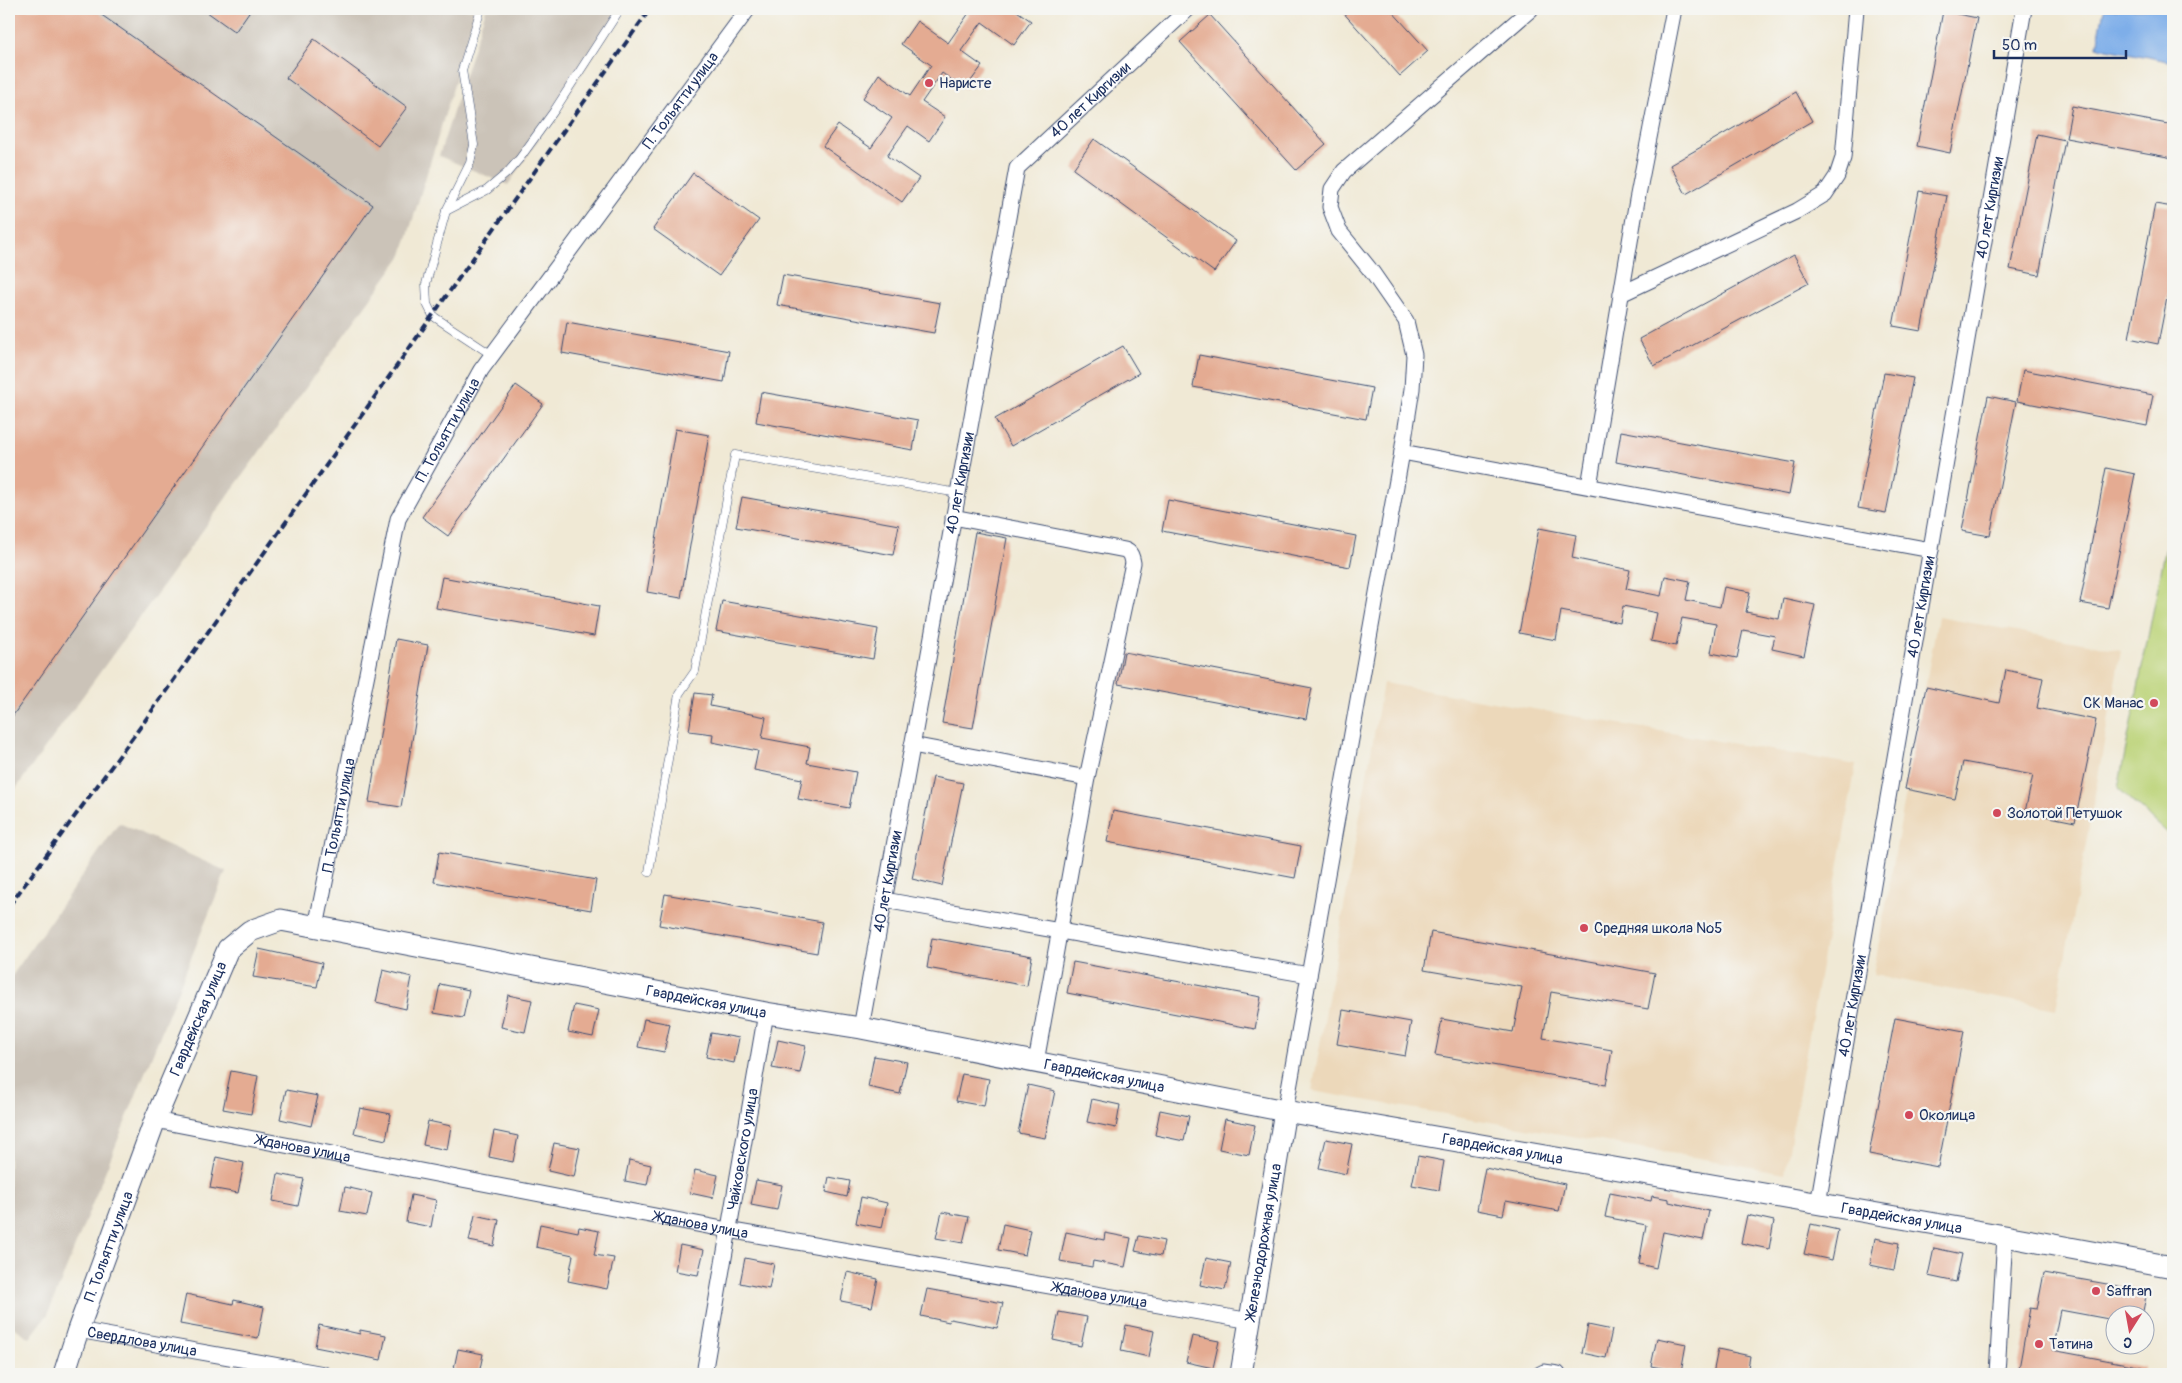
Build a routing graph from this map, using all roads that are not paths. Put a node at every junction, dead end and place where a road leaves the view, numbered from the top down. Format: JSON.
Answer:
{"nodes":[{"id":1,"x":480,"y":9,"type":"edge"},
{"id":2,"x":620,"y":9,"type":"edge"},
{"id":3,"x":748,"y":9,"type":"edge"},
{"id":4,"x":1188,"y":9,"type":"edge"},
{"id":5,"x":1531,"y":9,"type":"edge"},
{"id":6,"x":1674,"y":9,"type":"edge"},
{"id":7,"x":1856,"y":9,"type":"edge"},
{"id":8,"x":2024,"y":9,"type":"edge"},
{"id":9,"x":446,"y":211,"type":"junction"},
{"id":10,"x":1621,"y":294,"type":"junction"},
{"id":11,"x":492,"y":355,"type":"junction"},
{"id":12,"x":1402,"y":452,"type":"junction"},
{"id":13,"x":1589,"y":486,"type":"junction"},
{"id":14,"x":958,"y":492,"type":"junction"},
{"id":15,"x":953,"y":517,"type":"junction"},
{"id":16,"x":1931,"y":550,"type":"junction"},
{"id":17,"x":912,"y":745,"type":"junction"},
{"id":18,"x":1087,"y":778,"type":"junction"},
{"id":19,"x":649,"y":872,"type":"dead end"},
{"id":20,"x":884,"y":900,"type":"junction"},
{"id":21,"x":316,"y":927,"type":"junction"},
{"id":22,"x":1060,"y":930,"type":"junction"},
{"id":23,"x":1309,"y":976,"type":"junction"},
{"id":24,"x":766,"y":1013,"type":"junction"},
{"id":25,"x":861,"y":1028,"type":"junction"},
{"id":26,"x":1036,"y":1062,"type":"junction"},
{"id":27,"x":1285,"y":1111,"type":"junction"},
{"id":28,"x":155,"y":1120,"type":"junction"},
{"id":29,"x":1818,"y":1204,"type":"junction"},
{"id":30,"x":728,"y":1230,"type":"junction"},
{"id":31,"x":2005,"y":1236,"type":"junction"},
{"id":32,"x":2173,"y":1267,"type":"edge"},
{"id":33,"x":1251,"y":1321,"type":"junction"},
{"id":34,"x":78,"y":1330,"type":"junction"},
{"id":35,"x":64,"y":1374,"type":"edge"},
{"id":36,"x":324,"y":1374,"type":"edge"},
{"id":37,"x":704,"y":1374,"type":"edge"},
{"id":38,"x":1241,"y":1374,"type":"edge"},
{"id":39,"x":1540,"y":1374,"type":"edge"},
{"id":40,"x":1558,"y":1374,"type":"edge"},
{"id":41,"x":1996,"y":1374,"type":"edge"}],
"edges":[{"from":1,"to":9,"type":"lane"},
{"from":2,"to":9,"type":"lane"},
{"from":3,"to":11,"type":"street","name":"П. Тольятти улица"},
{"from":4,"to":14,"type":"street","name":"40 лет Киргизии"},
{"from":5,"to":12,"type":"street"},
{"from":6,"to":10,"type":"street"},
{"from":7,"to":10,"type":"street"},
{"from":8,"to":16,"type":"street","name":"40 лет Киргизии"},
{"from":9,"to":11,"type":"lane"},
{"from":10,"to":13,"type":"street"},
{"from":11,"to":21,"type":"street","name":"П. Тольятти улица"},
{"from":12,"to":13,"type":"street"},
{"from":12,"to":23,"type":"street"},
{"from":13,"to":16,"type":"street"},
{"from":14,"to":15,"type":"street","name":"40 лет Киргизии"},
{"from":14,"to":19,"type":"lane"},
{"from":15,"to":17,"type":"street","name":"40 лет Киргизии"},
{"from":15,"to":18,"type":"street"},
{"from":16,"to":29,"type":"street","name":"40 лет Киргизии"},
{"from":17,"to":18,"type":"street"},
{"from":17,"to":20,"type":"street","name":"40 лет Киргизии"},
{"from":18,"to":22,"type":"street"},
{"from":20,"to":22,"type":"street"},
{"from":20,"to":25,"type":"street","name":"40 лет Киргизии"},
{"from":21,"to":24,"type":"street","name":"Гвардейская улица"},
{"from":21,"to":28,"type":"street","name":"Гвардейская улица"},
{"from":22,"to":23,"type":"street"},
{"from":22,"to":26,"type":"street"},
{"from":23,"to":27,"type":"street"},
{"from":24,"to":25,"type":"street","name":"Гвардейская улица"},
{"from":24,"to":30,"type":"street","name":"Чайковского улица"},
{"from":25,"to":26,"type":"street","name":"Гвардейская улица"},
{"from":26,"to":27,"type":"street","name":"Гвардейская улица"},
{"from":27,"to":29,"type":"street","name":"Гвардейская улица"},
{"from":27,"to":33,"type":"street","name":"Железнодорожная улица"},
{"from":28,"to":30,"type":"street","name":"Жданова улица"},
{"from":28,"to":34,"type":"street","name":"П. Тольятти улица"},
{"from":29,"to":31,"type":"street","name":"Гвардейская улица"},
{"from":30,"to":33,"type":"street","name":"Жданова улица"},
{"from":30,"to":37,"type":"street","name":"Чайковского улица"},
{"from":31,"to":32,"type":"street","name":"Гвардейская улица"},
{"from":31,"to":41,"type":"street"},
{"from":33,"to":38,"type":"street","name":"Железнодорожная улица"},
{"from":34,"to":35,"type":"street","name":"П. Тольятти улица"},
{"from":34,"to":36,"type":"street","name":"Свердлова улица"},
{"from":39,"to":40,"type":"street"}]}
